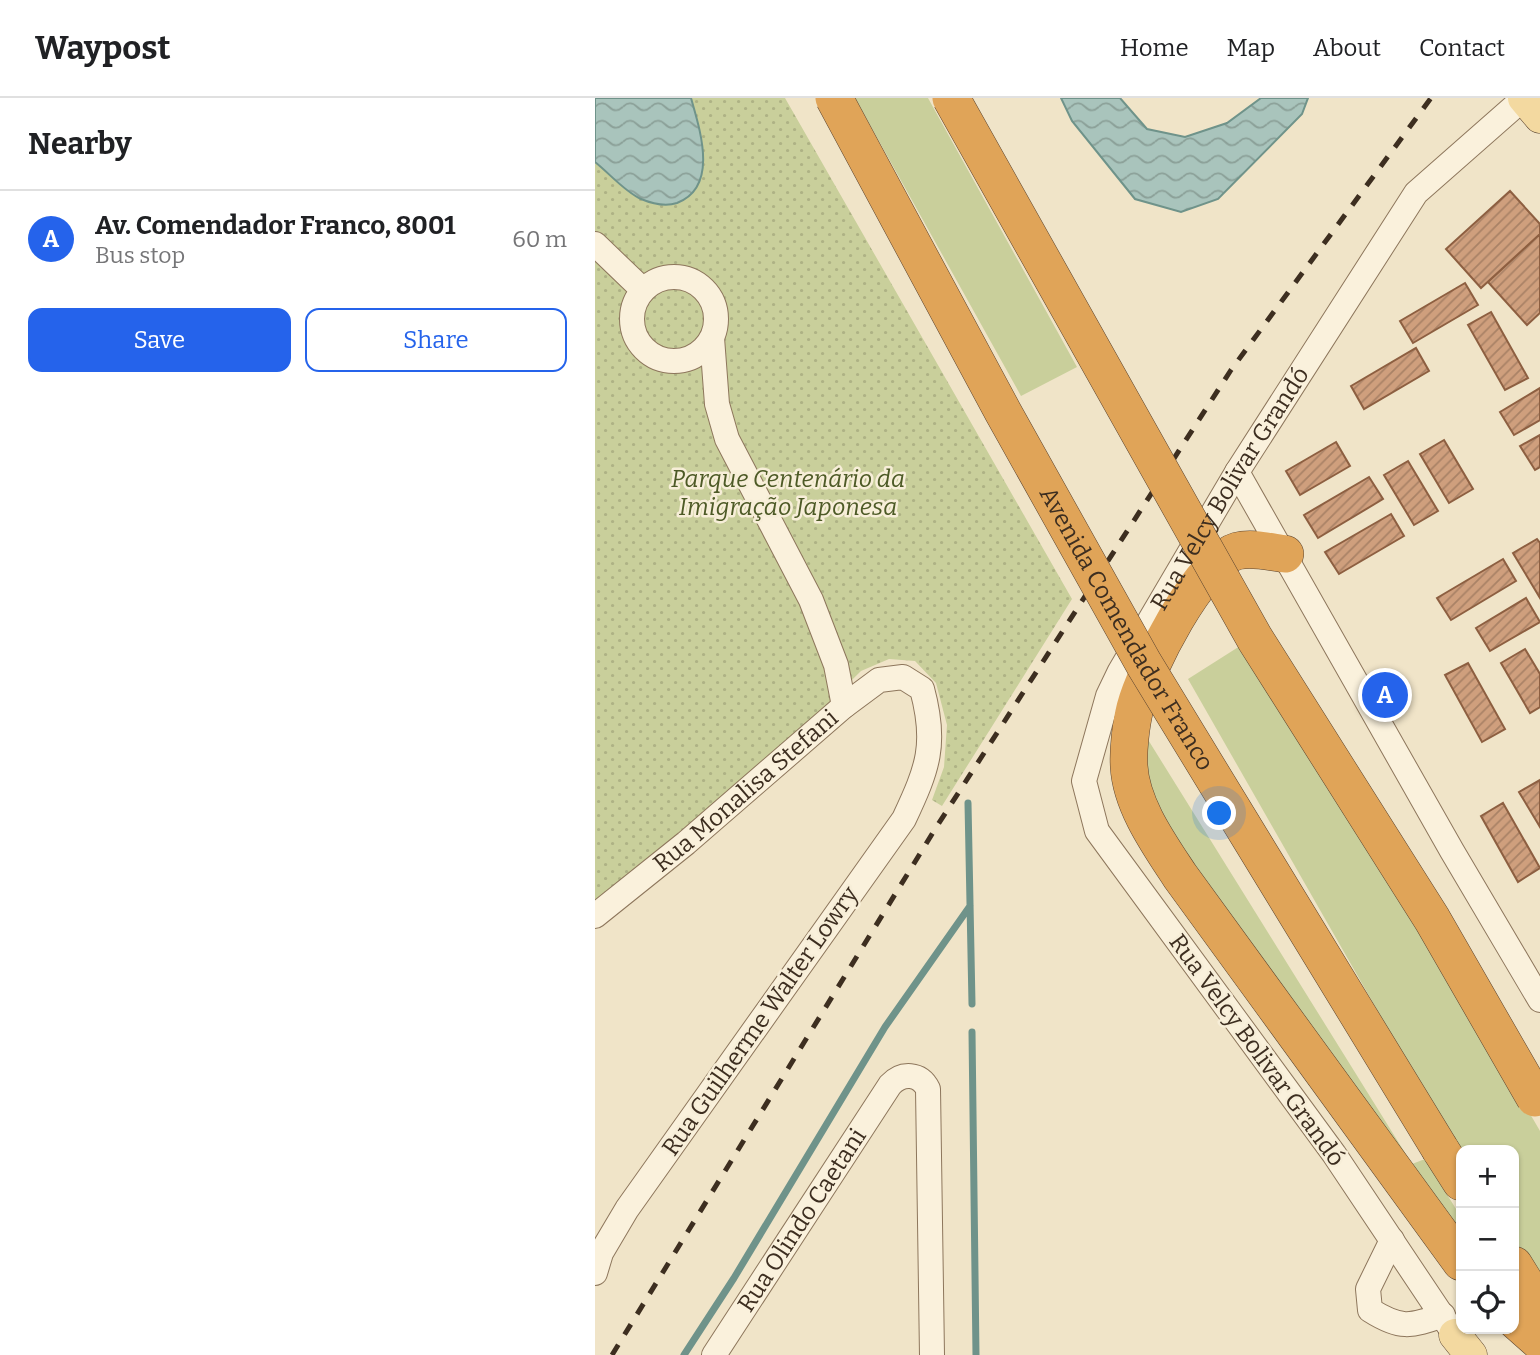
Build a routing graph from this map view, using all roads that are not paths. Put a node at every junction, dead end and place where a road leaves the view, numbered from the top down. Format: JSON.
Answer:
{"nodes":[{"id":1,"x":834,"y":98,"type":"edge"},
{"id":2,"x":951,"y":98,"type":"edge"},
{"id":3,"x":1524,"y":98,"type":"edge"},
{"id":4,"x":1540,"y":117,"type":"edge"},
{"id":5,"x":595,"y":244,"type":"edge"},
{"id":6,"x":643,"y":290,"type":"junction"},
{"id":7,"x":712,"y":338,"type":"junction"},
{"id":8,"x":1237,"y":472,"type":"junction"},
{"id":9,"x":1215,"y":510,"type":"junction"},
{"id":10,"x":1265,"y":520,"type":"junction"},
{"id":11,"x":1285,"y":554,"type":"junction"},
{"id":12,"x":844,"y":706,"type":"junction"},
{"id":13,"x":927,"y":770,"type":"joint"},
{"id":14,"x":595,"y":916,"type":"edge"},
{"id":15,"x":1540,"y":1000,"type":"edge"},
{"id":16,"x":1538,"y":1102,"type":"edge"},
{"id":17,"x":1456,"y":1174,"type":"edge"},
{"id":18,"x":1392,"y":1240,"type":"junction"},
{"id":19,"x":1456,"y":1255,"type":"edge"},
{"id":20,"x":1518,"y":1271,"type":"edge"},
{"id":21,"x":595,"y":1273,"type":"edge"},
{"id":22,"x":1540,"y":1307,"type":"edge"},
{"id":23,"x":1519,"y":1323,"type":"edge"},
{"id":24,"x":1457,"y":1340,"type":"edge"},
{"id":25,"x":1540,"y":1342,"type":"edge"},
{"id":26,"x":714,"y":1355,"type":"edge"},
{"id":27,"x":932,"y":1355,"type":"edge"}],
"edges":[{"from":1,"to":17,"type":"highway","name":"Avenida Comendador Franco","bridge":true},
{"from":2,"to":16,"type":"highway","bridge":true},
{"from":3,"to":4,"type":"main road"},
{"from":3,"to":8,"type":"street","name":"Rua Velcy Bolivar Grandó"},
{"from":5,"to":6,"type":"street"},
{"from":6,"to":7,"type":"street"},
{"from":6,"to":7,"type":"street"},
{"from":7,"to":12,"type":"street"},
{"from":8,"to":9,"type":"street","name":"Rua Velcy Bolivar Grandó"},
{"from":8,"to":10,"type":"street"},
{"from":9,"to":10,"type":"street"},
{"from":9,"to":18,"type":"street","name":"Rua Velcy Bolivar Grandó"},
{"from":10,"to":11,"type":"street"},
{"from":11,"to":15,"type":"street"},
{"from":11,"to":19,"type":"highway"},
{"from":12,"to":13,"type":"street","name":"Rua Monalisa Stefani"},
{"from":12,"to":14,"type":"street","name":"Rua Monalisa Stefani"},
{"from":13,"to":21,"type":"street","name":"Rua Guilherme Walter Lowry"},
{"from":18,"to":24,"type":"street","name":"Rua Velcy Bolivar Grandó"},
{"from":18,"to":24,"type":"street"},
{"from":20,"to":22,"type":"highway"},
{"from":23,"to":25,"type":"highway"},
{"from":26,"to":27,"type":"street","name":"Rua Olindo Caetani"}]}
